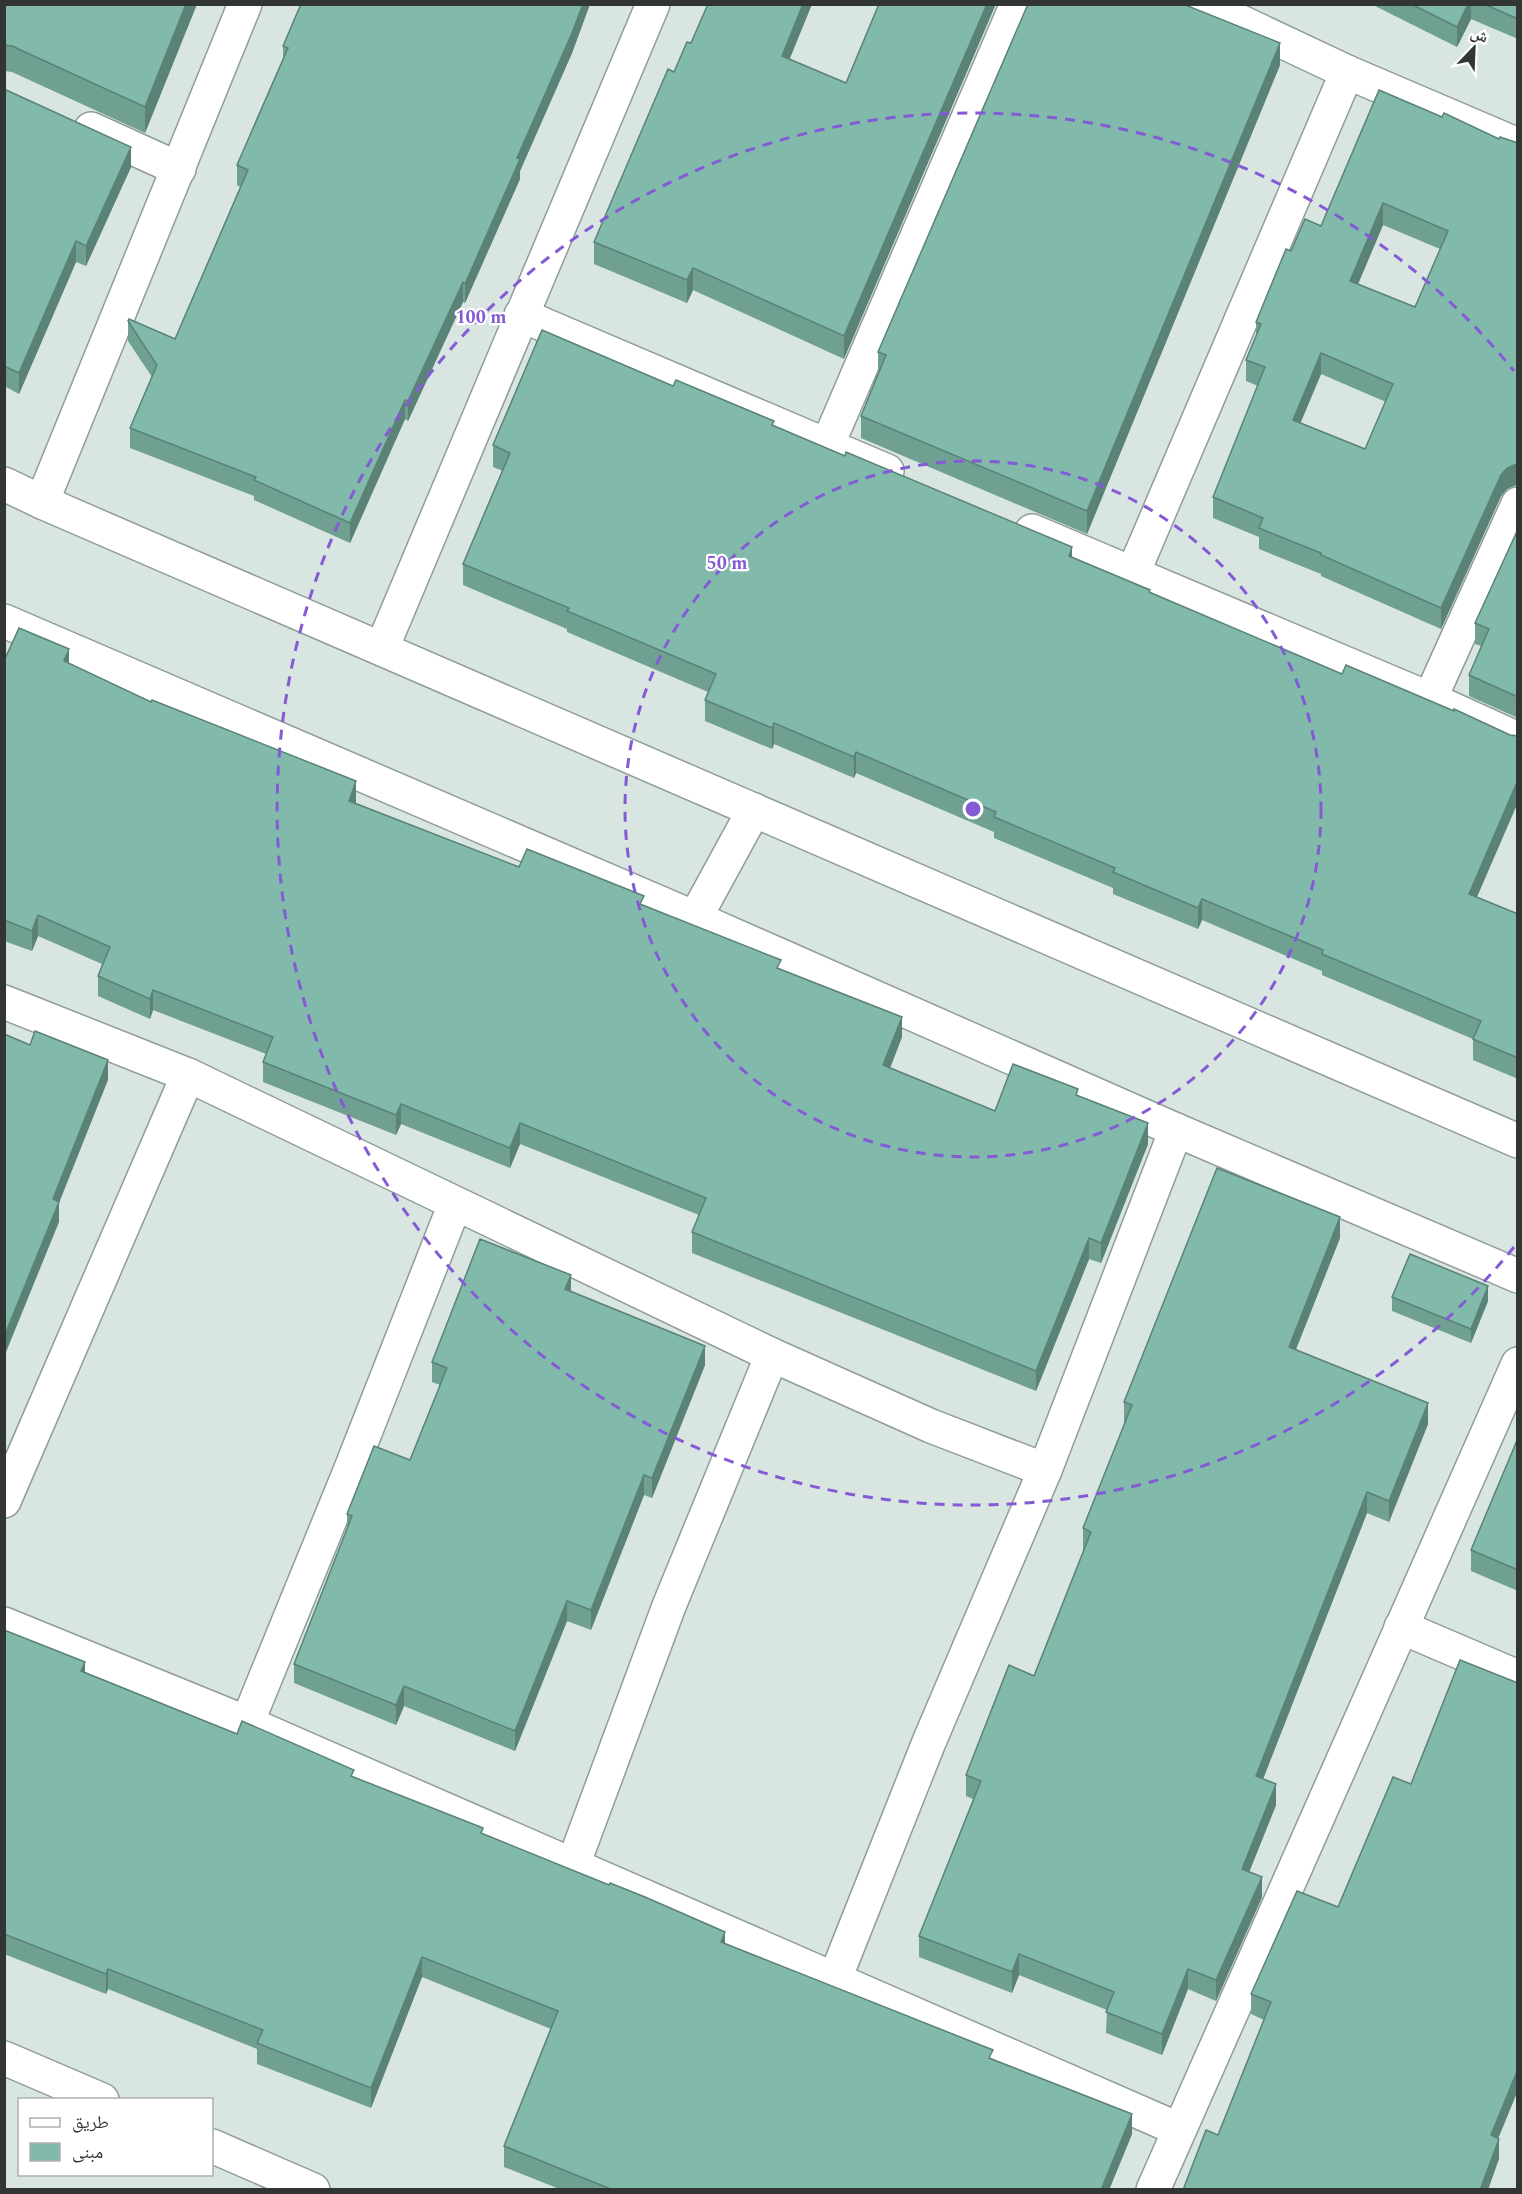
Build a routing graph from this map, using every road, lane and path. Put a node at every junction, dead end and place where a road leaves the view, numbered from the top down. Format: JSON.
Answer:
{"nodes":[{"id":1,"x":245,"y":4,"type":"edge"},
{"id":2,"x":653,"y":4,"type":"edge"},
{"id":3,"x":1017,"y":4,"type":"edge"},
{"id":4,"x":1203,"y":4,"type":"edge"},
{"id":5,"x":1347,"y":72,"type":"junction"},
{"id":6,"x":59,"y":114,"type":"edge"},
{"id":7,"x":1518,"y":145,"type":"edge"},
{"id":8,"x":179,"y":169,"type":"junction"},
{"id":9,"x":521,"y":315,"type":"junction"},
{"id":10,"x":827,"y":446,"type":"junction"},
{"id":11,"x":914,"y":482,"type":"edge"},
{"id":12,"x":4,"y":484,"type":"edge"},
{"id":13,"x":42,"y":502,"type":"junction"},
{"id":14,"x":1518,"y":504,"type":"edge"},
{"id":15,"x":1002,"y":519,"type":"edge"},
{"id":16,"x":1133,"y":573,"type":"junction"},
{"id":17,"x":4,"y":621,"type":"edge"},
{"id":18,"x":382,"y":648,"type":"junction"},
{"id":19,"x":1430,"y":699,"type":"junction"},
{"id":20,"x":1518,"y":739,"type":"edge"},
{"id":21,"x":754,"y":810,"type":"junction"},
{"id":22,"x":695,"y":918,"type":"junction"},
{"id":23,"x":4,"y":1002,"type":"edge"},
{"id":24,"x":188,"y":1075,"type":"junction"},
{"id":25,"x":1176,"y":1130,"type":"junction"},
{"id":26,"x":1518,"y":1141,"type":"edge"},
{"id":27,"x":455,"y":1204,"type":"junction"},
{"id":28,"x":1518,"y":1276,"type":"edge"},
{"id":29,"x":772,"y":1355,"type":"junction"},
{"id":30,"x":1518,"y":1364,"type":"edge"},
{"id":31,"x":1045,"y":1470,"type":"junction"},
{"id":32,"x":4,"y":1501,"type":"edge"},
{"id":33,"x":4,"y":1624,"type":"edge"},
{"id":34,"x":1401,"y":1627,"type":"junction"},
{"id":35,"x":1518,"y":1677,"type":"edge"},
{"id":36,"x":247,"y":1723,"type":"junction"},
{"id":37,"x":573,"y":1865,"type":"junction"},
{"id":38,"x":834,"y":1981,"type":"junction"},
{"id":39,"x":4,"y":2058,"type":"edge"},
{"id":40,"x":97,"y":2098,"type":"edge"},
{"id":41,"x":1178,"y":2129,"type":"junction"},
{"id":42,"x":213,"y":2146,"type":"edge"},
{"id":43,"x":313,"y":2190,"type":"edge"},
{"id":44,"x":1153,"y":2190,"type":"edge"}],
"edges":[{"from":1,"to":8,"type":"street"},
{"from":2,"to":9,"type":"street"},
{"from":3,"to":10,"type":"street"},
{"from":4,"to":5,"type":"street"},
{"from":5,"to":7,"type":"street"},
{"from":5,"to":16,"type":"street"},
{"from":6,"to":8,"type":"street"},
{"from":8,"to":13,"type":"street"},
{"from":9,"to":10,"type":"street"},
{"from":9,"to":18,"type":"street"},
{"from":10,"to":11,"type":"street"},
{"from":12,"to":13,"type":"street"},
{"from":13,"to":18,"type":"street"},
{"from":14,"to":19,"type":"street"},
{"from":15,"to":16,"type":"street"},
{"from":16,"to":19,"type":"street"},
{"from":17,"to":22,"type":"street"},
{"from":18,"to":21,"type":"street"},
{"from":19,"to":20,"type":"street"},
{"from":21,"to":22,"type":"street"},
{"from":21,"to":26,"type":"street"},
{"from":22,"to":25,"type":"street"},
{"from":23,"to":24,"type":"street"},
{"from":24,"to":27,"type":"street"},
{"from":24,"to":32,"type":"street"},
{"from":25,"to":28,"type":"street"},
{"from":25,"to":31,"type":"street"},
{"from":27,"to":29,"type":"street"},
{"from":27,"to":36,"type":"street"},
{"from":29,"to":31,"type":"street"},
{"from":29,"to":37,"type":"street"},
{"from":30,"to":34,"type":"street"},
{"from":31,"to":38,"type":"street"},
{"from":33,"to":36,"type":"street"},
{"from":34,"to":35,"type":"street"},
{"from":34,"to":41,"type":"street"},
{"from":36,"to":37,"type":"street"},
{"from":37,"to":38,"type":"street"},
{"from":38,"to":41,"type":"street"},
{"from":39,"to":40,"type":"street"},
{"from":41,"to":44,"type":"street"},
{"from":42,"to":43,"type":"street"}]}
